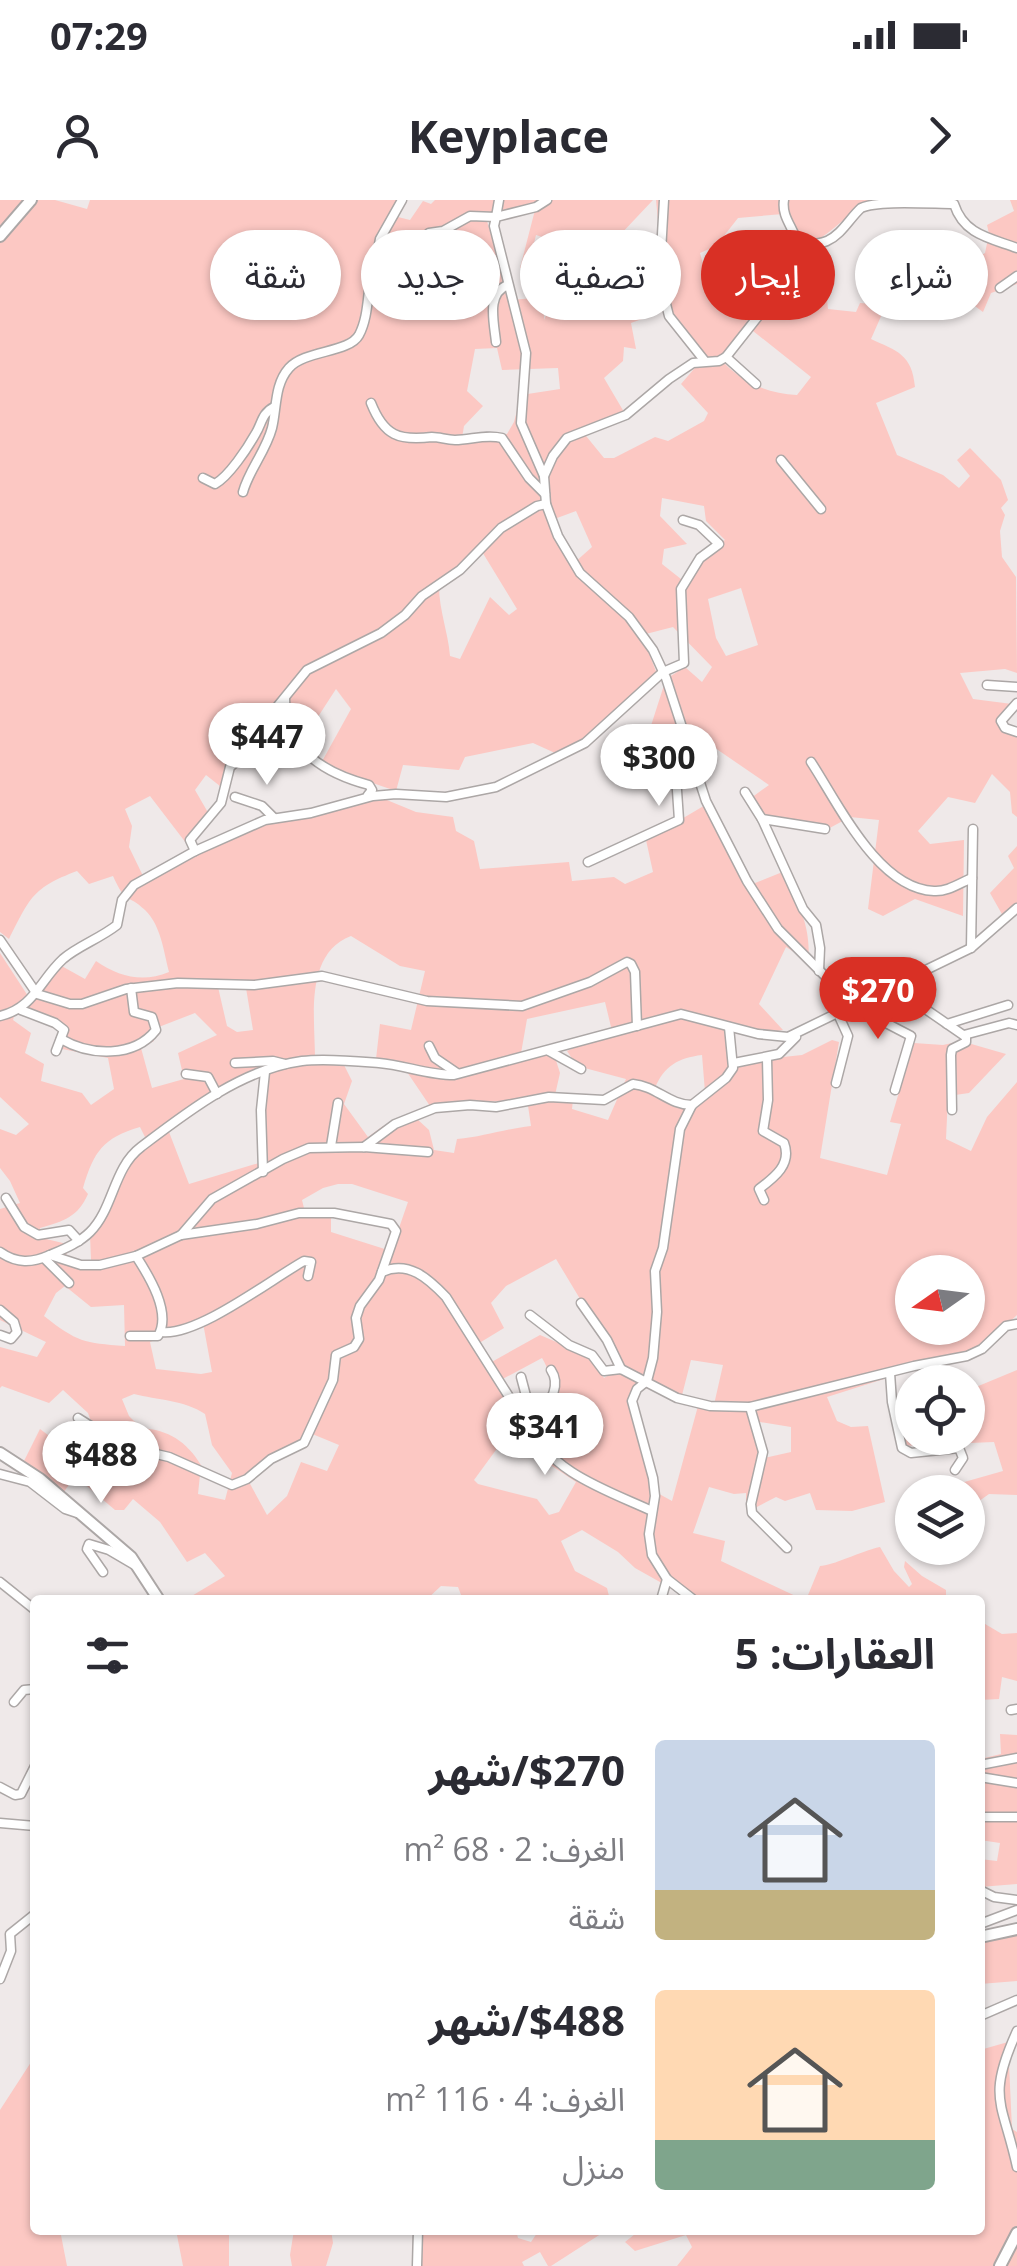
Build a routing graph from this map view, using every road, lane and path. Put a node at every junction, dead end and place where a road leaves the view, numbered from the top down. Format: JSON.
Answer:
{"nodes":[{"id":1,"x":31,"y":200,"type":"edge"},
{"id":2,"x":402,"y":200,"type":"edge"},
{"id":3,"x":498,"y":200,"type":"edge"},
{"id":4,"x":547,"y":200,"type":"edge"},
{"id":5,"x":664,"y":200,"type":"edge"},
{"id":6,"x":784,"y":200,"type":"edge"},
{"id":7,"x":954,"y":202,"type":"edge"},
{"id":8,"x":496,"y":216,"type":"junction"},
{"id":9,"x":387,"y":230,"type":"edge"},
{"id":10,"x":445,"y":230,"type":"edge"},
{"id":11,"x":662,"y":230,"type":"edge"},
{"id":12,"x":792,"y":230,"type":"edge"},
{"id":13,"x":0,"y":236,"type":"edge"},
{"id":14,"x":835,"y":236,"type":"edge"},
{"id":15,"x":1017,"y":248,"type":"edge"},
{"id":16,"x":1017,"y":276,"type":"edge"},
{"id":17,"x":508,"y":285,"type":"junction"},
{"id":18,"x":1000,"y":288,"type":"dead end"},
{"id":19,"x":363,"y":320,"type":"edge"},
{"id":20,"x":672,"y":320,"type":"edge"},
{"id":21,"x":755,"y":320,"type":"edge"},
{"id":22,"x":496,"y":342,"type":"dead end"},
{"id":23,"x":726,"y":357,"type":"junction"},
{"id":24,"x":704,"y":361,"type":"junction"},
{"id":25,"x":756,"y":384,"type":"dead end"},
{"id":26,"x":371,"y":403,"type":"dead end"},
{"id":27,"x":274,"y":407,"type":"junction"},
{"id":28,"x":781,"y":460,"type":"dead end"},
{"id":29,"x":544,"y":476,"type":"junction"},
{"id":30,"x":203,"y":478,"type":"dead end"},
{"id":31,"x":243,"y":492,"type":"dead end"},
{"id":32,"x":545,"y":499,"type":"junction"},
{"id":33,"x":820,"y":508,"type":"dead end"},
{"id":34,"x":683,"y":520,"type":"dead end"},
{"id":35,"x":663,"y":672,"type":"junction"},
{"id":36,"x":987,"y":685,"type":"dead end"},
{"id":37,"x":1017,"y":687,"type":"edge"},
{"id":38,"x":285,"y":699,"type":"junction"},
{"id":39,"x":1017,"y":703,"type":"edge"},
{"id":40,"x":1017,"y":732,"type":"edge"},
{"id":41,"x":691,"y":752,"type":"junction"},
{"id":42,"x":811,"y":762,"type":"dead end"},
{"id":43,"x":746,"y":792,"type":"dead end"},
{"id":44,"x":235,"y":797,"type":"dead end"},
{"id":45,"x":365,"y":798,"type":"junction"},
{"id":46,"x":274,"y":818,"type":"junction"},
{"id":47,"x":762,"y":819,"type":"junction"},
{"id":48,"x":825,"y":829,"type":"dead end"},
{"id":49,"x":973,"y":829,"type":"dead end"},
{"id":50,"x":195,"y":851,"type":"junction"},
{"id":51,"x":588,"y":862,"type":"dead end"},
{"id":52,"x":972,"y":878,"type":"junction"},
{"id":53,"x":1017,"y":908,"type":"edge"},
{"id":54,"x":0,"y":940,"type":"edge"},
{"id":55,"x":971,"y":948,"type":"junction"},
{"id":56,"x":818,"y":971,"type":"junction"},
{"id":57,"x":890,"y":987,"type":"junction"},
{"id":58,"x":132,"y":988,"type":"junction"},
{"id":59,"x":37,"y":994,"type":"junction"},
{"id":60,"x":1008,"y":1005,"type":"dead end"},
{"id":61,"x":855,"y":1006,"type":"junction"},
{"id":62,"x":21,"y":1010,"type":"junction"},
{"id":63,"x":838,"y":1014,"type":"junction"},
{"id":64,"x":0,"y":1016,"type":"edge"},
{"id":65,"x":946,"y":1024,"type":"junction"},
{"id":66,"x":1017,"y":1025,"type":"edge"},
{"id":67,"x":636,"y":1026,"type":"junction"},
{"id":68,"x":729,"y":1027,"type":"junction"},
{"id":69,"x":798,"y":1035,"type":"junction"},
{"id":70,"x":964,"y":1035,"type":"junction"},
{"id":71,"x":62,"y":1039,"type":"junction"},
{"id":72,"x":429,"y":1046,"type":"dead end"},
{"id":73,"x":548,"y":1050,"type":"junction"},
{"id":74,"x":56,"y":1051,"type":"dead end"},
{"id":75,"x":767,"y":1059,"type":"junction"},
{"id":76,"x":235,"y":1062,"type":"dead end"},
{"id":77,"x":734,"y":1063,"type":"junction"},
{"id":78,"x":286,"y":1064,"type":"junction"},
{"id":79,"x":580,"y":1069,"type":"dead end"},
{"id":80,"x":265,"y":1072,"type":"junction"},
{"id":81,"x":186,"y":1074,"type":"dead end"},
{"id":82,"x":459,"y":1074,"type":"junction"},
{"id":83,"x":836,"y":1083,"type":"dead end"},
{"id":84,"x":895,"y":1090,"type":"dead end"},
{"id":85,"x":216,"y":1094,"type":"junction"},
{"id":86,"x":338,"y":1103,"type":"dead end"},
{"id":87,"x":692,"y":1105,"type":"junction"},
{"id":88,"x":952,"y":1110,"type":"dead end"},
{"id":89,"x":331,"y":1146,"type":"junction"},
{"id":90,"x":364,"y":1147,"type":"junction"},
{"id":91,"x":428,"y":1152,"type":"dead end"},
{"id":92,"x":264,"y":1172,"type":"junction"},
{"id":93,"x":6,"y":1198,"type":"dead end"},
{"id":94,"x":764,"y":1200,"type":"dead end"},
{"id":95,"x":181,"y":1234,"type":"junction"},
{"id":96,"x":79,"y":1241,"type":"junction"},
{"id":97,"x":0,"y":1252,"type":"edge"},
{"id":98,"x":47,"y":1256,"type":"junction"},
{"id":99,"x":136,"y":1256,"type":"junction"},
{"id":100,"x":382,"y":1272,"type":"junction"},
{"id":101,"x":308,"y":1276,"type":"dead end"},
{"id":102,"x":69,"y":1283,"type":"dead end"},
{"id":103,"x":581,"y":1303,"type":"dead end"},
{"id":104,"x":0,"y":1310,"type":"edge"},
{"id":105,"x":530,"y":1315,"type":"dead end"},
{"id":106,"x":1017,"y":1324,"type":"edge"},
{"id":107,"x":162,"y":1332,"type":"junction"},
{"id":108,"x":0,"y":1336,"type":"edge"},
{"id":109,"x":130,"y":1336,"type":"dead end"},
{"id":110,"x":621,"y":1369,"type":"junction"},
{"id":111,"x":551,"y":1370,"type":"dead end"},
{"id":112,"x":890,"y":1373,"type":"junction"},
{"id":113,"x":521,"y":1377,"type":"dead end"},
{"id":114,"x":647,"y":1382,"type":"junction"},
{"id":115,"x":750,"y":1407,"type":"junction"},
{"id":116,"x":78,"y":1418,"type":"dead end"},
{"id":117,"x":534,"y":1428,"type":"junction"},
{"id":118,"x":538,"y":1441,"type":"junction"},
{"id":119,"x":0,"y":1452,"type":"edge"},
{"id":120,"x":954,"y":1470,"type":"dead end"},
{"id":121,"x":0,"y":1474,"type":"edge"},
{"id":122,"x":652,"y":1511,"type":"junction"},
{"id":123,"x":76,"y":1512,"type":"junction"},
{"id":124,"x":786,"y":1548,"type":"dead end"},
{"id":125,"x":142,"y":1570,"type":"junction"},
{"id":126,"x":103,"y":1572,"type":"dead end"},
{"id":127,"x":667,"y":1579,"type":"junction"},
{"id":128,"x":0,"y":1582,"type":"edge"},
{"id":129,"x":156,"y":1595,"type":"edge"},
{"id":130,"x":663,"y":1595,"type":"edge"},
{"id":131,"x":688,"y":1595,"type":"edge"},
{"id":132,"x":30,"y":1606,"type":"edge"},
{"id":133,"x":30,"y":1689,"type":"edge"},
{"id":134,"x":14,"y":1702,"type":"dead end"},
{"id":135,"x":1017,"y":1758,"type":"edge"},
{"id":136,"x":985,"y":1764,"type":"edge"},
{"id":137,"x":30,"y":1776,"type":"edge"},
{"id":138,"x":985,"y":1778,"type":"edge"},
{"id":139,"x":1017,"y":1783,"type":"edge"},
{"id":140,"x":0,"y":1788,"type":"edge"},
{"id":141,"x":985,"y":1817,"type":"edge"},
{"id":142,"x":1017,"y":1817,"type":"edge"},
{"id":143,"x":0,"y":1823,"type":"edge"},
{"id":144,"x":30,"y":1826,"type":"edge"},
{"id":145,"x":985,"y":1892,"type":"edge"},
{"id":146,"x":1017,"y":1900,"type":"edge"},
{"id":147,"x":1017,"y":1910,"type":"edge"},
{"id":148,"x":30,"y":1918,"type":"edge"},
{"id":149,"x":985,"y":1922,"type":"edge"},
{"id":150,"x":1017,"y":1929,"type":"edge"},
{"id":151,"x":985,"y":1937,"type":"edge"},
{"id":152,"x":0,"y":1979,"type":"edge"},
{"id":153,"x":1017,"y":2000,"type":"edge"},
{"id":154,"x":985,"y":2014,"type":"edge"},
{"id":155,"x":1017,"y":2031,"type":"edge"},
{"id":156,"x":1017,"y":2167,"type":"edge"},
{"id":157,"x":1017,"y":2233,"type":"edge"},
{"id":158,"x":418,"y":2235,"type":"edge"},
{"id":159,"x":417,"y":2266,"type":"edge"},
{"id":160,"x":1000,"y":2266,"type":"edge"}],
"edges":[{"from":1,"to":13,"type":"main road"},
{"from":2,"to":9,"type":"street"},
{"from":3,"to":8,"type":"street"},
{"from":4,"to":8,"type":"street"},
{"from":5,"to":11,"type":"street"},
{"from":6,"to":12,"type":"street"},
{"from":7,"to":14,"type":"street"},
{"from":7,"to":15,"type":"street"},
{"from":8,"to":10,"type":"street"},
{"from":8,"to":17,"type":"street"},
{"from":16,"to":18,"type":"street"},
{"from":17,"to":22,"type":"street"},
{"from":17,"to":29,"type":"street"},
{"from":19,"to":27,"type":"street"},
{"from":20,"to":24,"type":"street"},
{"from":21,"to":23,"type":"street"},
{"from":23,"to":24,"type":"street"},
{"from":23,"to":25,"type":"street"},
{"from":24,"to":29,"type":"street"},
{"from":26,"to":32,"type":"street"},
{"from":27,"to":30,"type":"street"},
{"from":27,"to":31,"type":"street"},
{"from":28,"to":33,"type":"street"},
{"from":29,"to":32,"type":"street"},
{"from":32,"to":35,"type":"street"},
{"from":32,"to":38,"type":"street"},
{"from":34,"to":35,"type":"street"},
{"from":35,"to":41,"type":"street"},
{"from":35,"to":45,"type":"street"},
{"from":36,"to":37,"type":"street"},
{"from":38,"to":45,"type":"street"},
{"from":38,"to":50,"type":"street"},
{"from":39,"to":40,"type":"street"},
{"from":41,"to":51,"type":"street"},
{"from":41,"to":56,"type":"street"},
{"from":42,"to":52,"type":"street"},
{"from":43,"to":47,"type":"street"},
{"from":44,"to":46,"type":"street"},
{"from":45,"to":46,"type":"street"},
{"from":46,"to":50,"type":"street"},
{"from":47,"to":48,"type":"street"},
{"from":47,"to":56,"type":"street"},
{"from":49,"to":52,"type":"street"},
{"from":50,"to":59,"type":"street"},
{"from":52,"to":55,"type":"street"},
{"from":53,"to":55,"type":"street"},
{"from":54,"to":59,"type":"street"},
{"from":55,"to":57,"type":"street"},
{"from":56,"to":61,"type":"street"},
{"from":57,"to":61,"type":"street"},
{"from":57,"to":65,"type":"street"},
{"from":57,"to":84,"type":"street"},
{"from":58,"to":59,"type":"street"},
{"from":58,"to":67,"type":"street"},
{"from":58,"to":71,"type":"street"},
{"from":59,"to":62,"type":"street"},
{"from":60,"to":65,"type":"street"},
{"from":61,"to":63,"type":"street"},
{"from":62,"to":64,"type":"street"},
{"from":62,"to":71,"type":"street"},
{"from":63,"to":69,"type":"street"},
{"from":63,"to":83,"type":"street"},
{"from":65,"to":70,"type":"street"},
{"from":66,"to":70,"type":"street"},
{"from":67,"to":68,"type":"street"},
{"from":67,"to":73,"type":"street"},
{"from":68,"to":69,"type":"street"},
{"from":68,"to":77,"type":"street"},
{"from":69,"to":75,"type":"street"},
{"from":70,"to":88,"type":"street"},
{"from":71,"to":74,"type":"street"},
{"from":72,"to":82,"type":"street"},
{"from":73,"to":79,"type":"street"},
{"from":73,"to":82,"type":"street"},
{"from":75,"to":77,"type":"street"},
{"from":75,"to":94,"type":"street"},
{"from":76,"to":78,"type":"street"},
{"from":77,"to":87,"type":"street"},
{"from":78,"to":80,"type":"street"},
{"from":78,"to":82,"type":"street"},
{"from":80,"to":85,"type":"street"},
{"from":80,"to":92,"type":"street"},
{"from":81,"to":85,"type":"street"},
{"from":85,"to":96,"type":"street"},
{"from":86,"to":89,"type":"street"},
{"from":87,"to":90,"type":"street"},
{"from":87,"to":114,"type":"street"},
{"from":89,"to":90,"type":"street"},
{"from":89,"to":92,"type":"street"},
{"from":90,"to":91,"type":"street"},
{"from":92,"to":95,"type":"street"},
{"from":93,"to":96,"type":"street"},
{"from":95,"to":99,"type":"street"},
{"from":95,"to":100,"type":"street"},
{"from":96,"to":98,"type":"street"},
{"from":97,"to":98,"type":"street"},
{"from":98,"to":99,"type":"street"},
{"from":98,"to":102,"type":"street"},
{"from":99,"to":107,"type":"street"},
{"from":100,"to":116,"type":"street"},
{"from":100,"to":118,"type":"street"},
{"from":101,"to":107,"type":"street"},
{"from":103,"to":110,"type":"street"},
{"from":104,"to":108,"type":"street"},
{"from":105,"to":110,"type":"street"},
{"from":106,"to":112,"type":"street"},
{"from":107,"to":109,"type":"street"},
{"from":110,"to":114,"type":"street"},
{"from":111,"to":117,"type":"street"},
{"from":112,"to":115,"type":"street"},
{"from":112,"to":120,"type":"street"},
{"from":113,"to":117,"type":"street"},
{"from":114,"to":115,"type":"street"},
{"from":114,"to":122,"type":"street"},
{"from":115,"to":124,"type":"street"},
{"from":117,"to":118,"type":"street"},
{"from":118,"to":122,"type":"street"},
{"from":119,"to":123,"type":"main road"},
{"from":121,"to":123,"type":"street"},
{"from":122,"to":127,"type":"street"},
{"from":123,"to":125,"type":"main road"},
{"from":125,"to":126,"type":"street"},
{"from":125,"to":129,"type":"main road"},
{"from":127,"to":130,"type":"street"},
{"from":127,"to":131,"type":"street"},
{"from":128,"to":132,"type":"street"},
{"from":133,"to":134,"type":"street"},
{"from":135,"to":136,"type":"street"},
{"from":137,"to":140,"type":"street"},
{"from":138,"to":139,"type":"street"},
{"from":141,"to":142,"type":"street"},
{"from":143,"to":144,"type":"street"},
{"from":145,"to":146,"type":"street"},
{"from":147,"to":149,"type":"street"},
{"from":148,"to":152,"type":"street"},
{"from":150,"to":151,"type":"main road"},
{"from":153,"to":154,"type":"street"},
{"from":155,"to":156,"type":"street"},
{"from":157,"to":160,"type":"main road"},
{"from":158,"to":159,"type":"street"}]}
